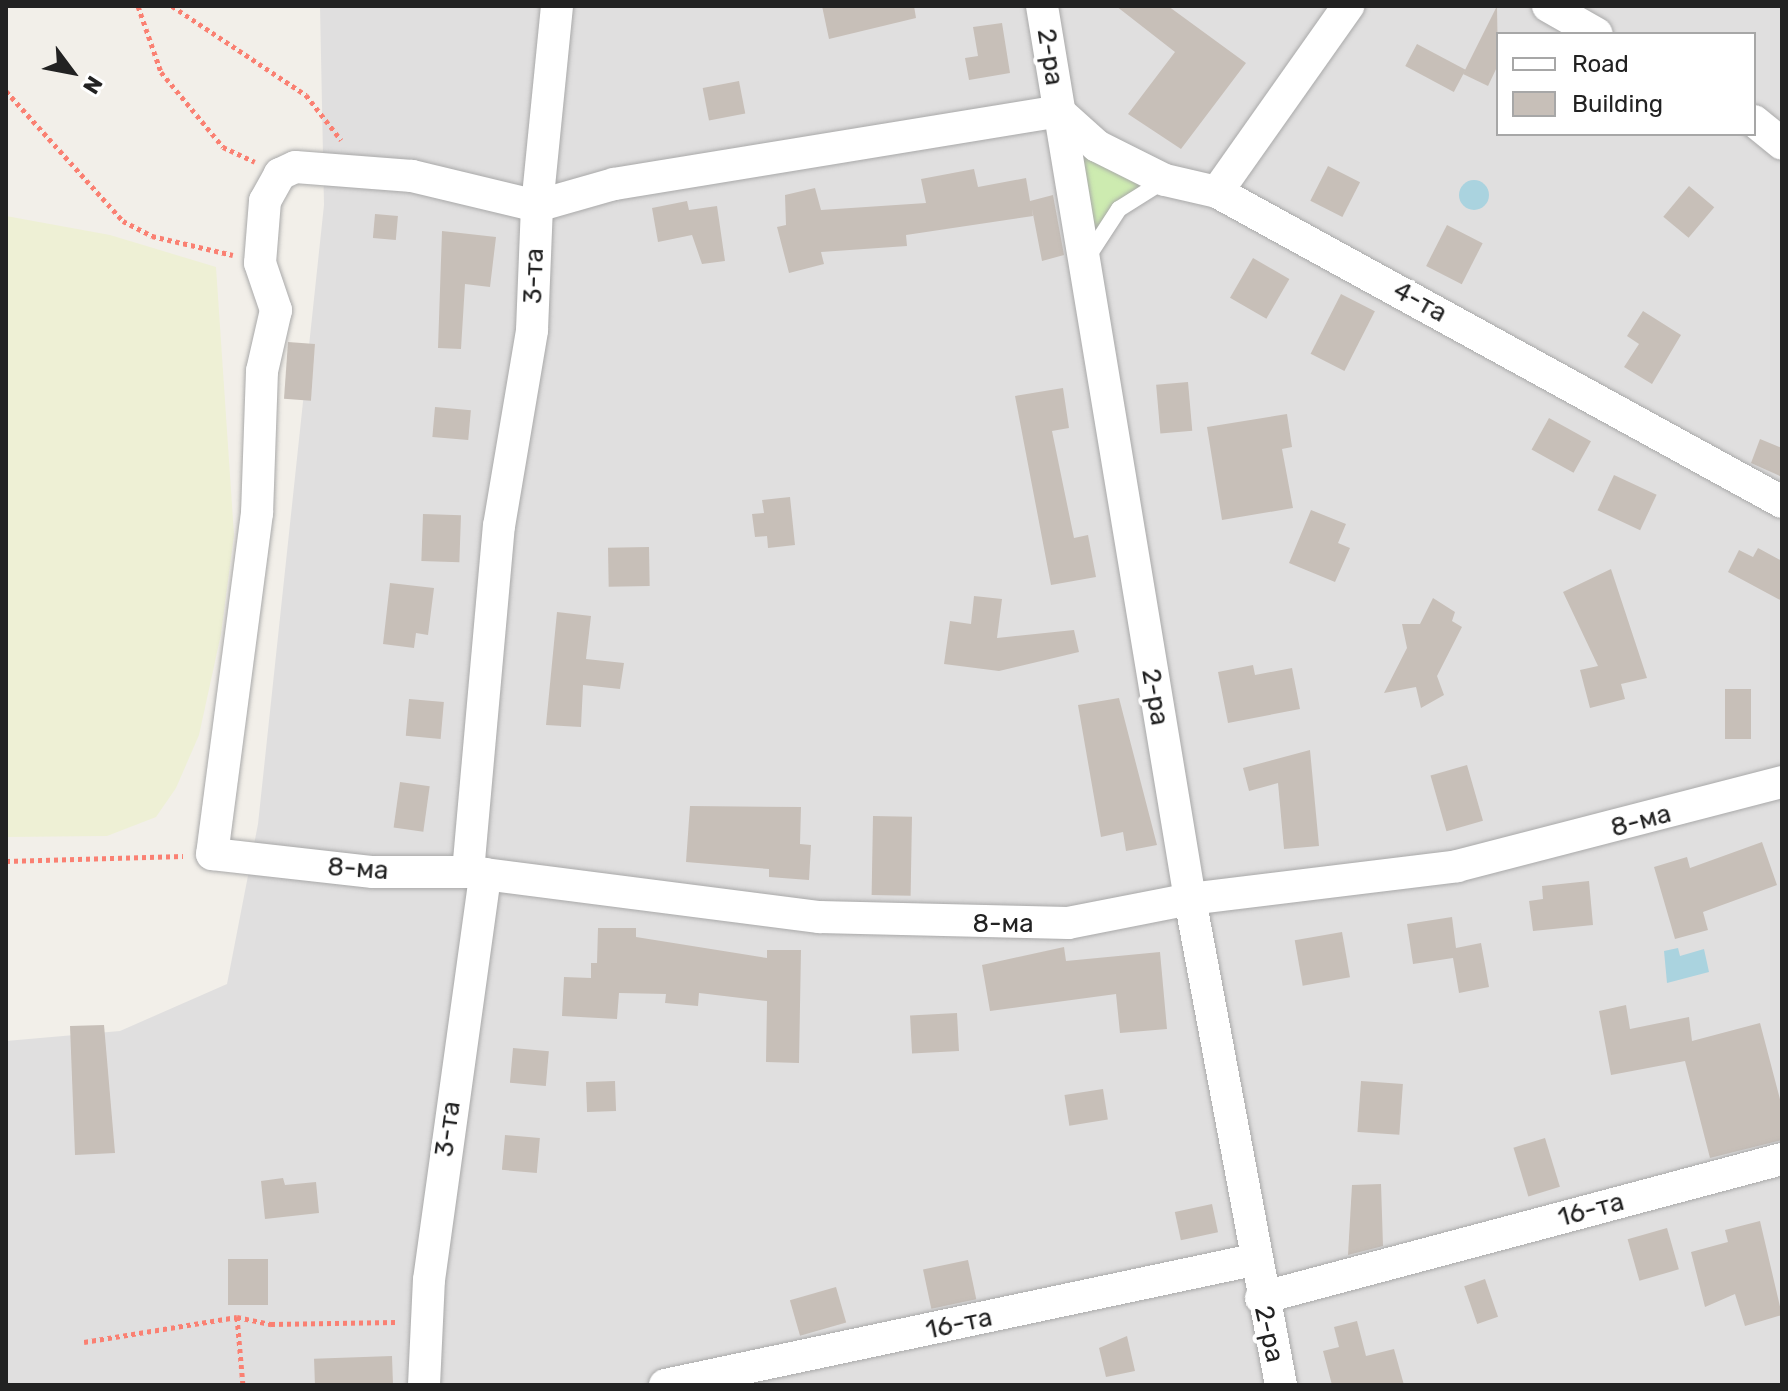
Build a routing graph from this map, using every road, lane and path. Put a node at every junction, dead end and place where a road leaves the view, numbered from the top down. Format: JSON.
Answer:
{"nodes":[{"id":1,"x":138,"y":6,"type":"edge"},
{"id":2,"x":172,"y":6,"type":"edge"},
{"id":3,"x":557,"y":6,"type":"edge"},
{"id":4,"x":1042,"y":6,"type":"edge"},
{"id":5,"x":1348,"y":6,"type":"edge"},
{"id":6,"x":1548,"y":6,"type":"edge"},
{"id":7,"x":1594,"y":32,"type":"edge"},
{"id":8,"x":6,"y":91,"type":"edge"},
{"id":9,"x":1058,"y":111,"type":"junction"},
{"id":10,"x":1756,"y":123,"type":"edge"},
{"id":11,"x":1782,"y":144,"type":"edge"},
{"id":12,"x":357,"y":172,"type":"junction"},
{"id":13,"x":280,"y":174,"type":"junction"},
{"id":14,"x":1165,"y":180,"type":"junction"},
{"id":15,"x":1217,"y":192,"type":"junction"},
{"id":16,"x":537,"y":206,"type":"junction"},
{"id":17,"x":260,"y":263,"type":"junction"},
{"id":18,"x":1083,"y":270,"type":"junction"},
{"id":19,"x":1782,"y":502,"type":"edge"},
{"id":20,"x":1782,"y":782,"type":"edge"},
{"id":21,"x":212,"y":854,"type":"junction"},
{"id":22,"x":6,"y":861,"type":"edge"},
{"id":23,"x":476,"y":873,"type":"junction"},
{"id":24,"x":1190,"y":899,"type":"junction"},
{"id":25,"x":1782,"y":1159,"type":"edge"},
{"id":26,"x":1253,"y":1260,"type":"junction"},
{"id":27,"x":1261,"y":1298,"type":"junction"},
{"id":28,"x":237,"y":1317,"type":"junction"},
{"id":29,"x":425,"y":1326,"type":"junction"},
{"id":30,"x":84,"y":1342,"type":"dead end"},
{"id":31,"x":243,"y":1385,"type":"edge"},
{"id":32,"x":424,"y":1385,"type":"edge"},
{"id":33,"x":665,"y":1385,"type":"edge"},
{"id":34,"x":1281,"y":1385,"type":"edge"}],
"edges":[{"from":1,"to":13,"type":"path"},
{"from":2,"to":12,"type":"path"},
{"from":3,"to":16,"type":"street","name":"3-та"},
{"from":4,"to":9,"type":"street","name":"2-ра"},
{"from":5,"to":15,"type":"street"},
{"from":6,"to":7,"type":"street"},
{"from":8,"to":17,"type":"path"},
{"from":9,"to":14,"type":"street","name":"4-та"},
{"from":9,"to":16,"type":"street"},
{"from":9,"to":18,"type":"street","name":"2-ра"},
{"from":10,"to":11,"type":"street"},
{"from":12,"to":13,"type":"street"},
{"from":12,"to":16,"type":"street"},
{"from":13,"to":17,"type":"street"},
{"from":14,"to":15,"type":"street","name":"4-та"},
{"from":14,"to":18,"type":"lane"},
{"from":15,"to":19,"type":"street","name":"4-та"},
{"from":16,"to":23,"type":"street","name":"3-та"},
{"from":17,"to":21,"type":"street"},
{"from":18,"to":24,"type":"street","name":"2-ра"},
{"from":20,"to":24,"type":"street","name":"8-ма"},
{"from":21,"to":22,"type":"path"},
{"from":21,"to":23,"type":"street","name":"8-ма"},
{"from":23,"to":24,"type":"street","name":"8-ма"},
{"from":23,"to":29,"type":"street","name":"3-та"},
{"from":24,"to":26,"type":"street","name":"2-ра"},
{"from":25,"to":27,"type":"street","name":"16-та"},
{"from":26,"to":27,"type":"street","name":"2-ра"},
{"from":26,"to":33,"type":"street","name":"16-та"},
{"from":27,"to":34,"type":"street","name":"2-ра"},
{"from":28,"to":29,"type":"path"},
{"from":28,"to":30,"type":"path"},
{"from":28,"to":31,"type":"path"},
{"from":29,"to":32,"type":"street","name":"3-та"}]}
